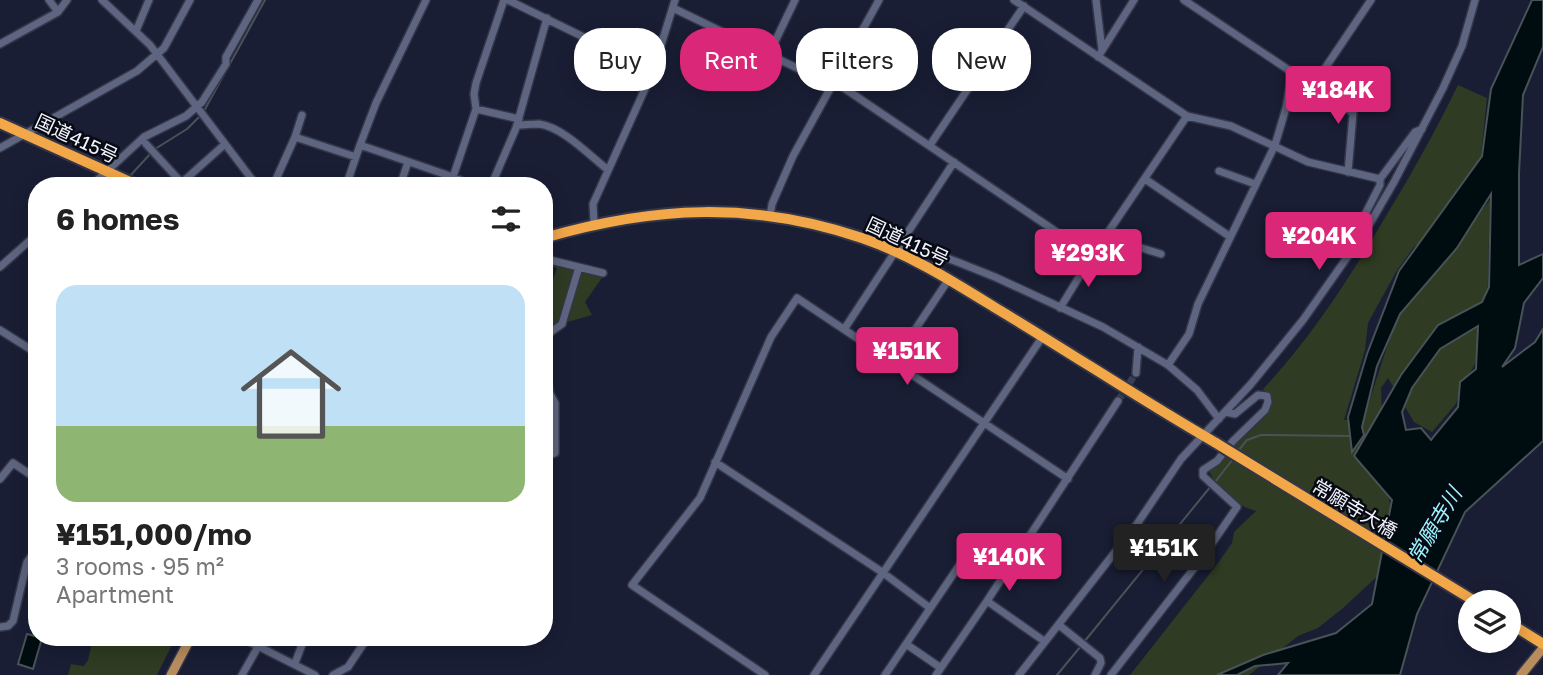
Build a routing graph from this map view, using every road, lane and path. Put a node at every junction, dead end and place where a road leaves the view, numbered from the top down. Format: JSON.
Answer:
{"nodes":[{"id":1,"x":49,"y":0,"type":"edge"},
{"id":2,"x":66,"y":0,"type":"edge"},
{"id":3,"x":102,"y":0,"type":"edge"},
{"id":4,"x":149,"y":0,"type":"edge"},
{"id":5,"x":190,"y":0,"type":"edge"},
{"id":6,"x":258,"y":0,"type":"edge"},
{"id":7,"x":426,"y":0,"type":"edge"},
{"id":8,"x":506,"y":0,"type":"edge"},
{"id":9,"x":795,"y":0,"type":"edge"},
{"id":10,"x":879,"y":0,"type":"edge"},
{"id":11,"x":1014,"y":0,"type":"edge"},
{"id":12,"x":1096,"y":0,"type":"edge"},
{"id":13,"x":1184,"y":0,"type":"edge"},
{"id":14,"x":1371,"y":0,"type":"edge"},
{"id":15,"x":1475,"y":0,"type":"edge"},
{"id":16,"x":1132,"y":1,"type":"edge"},
{"id":17,"x":674,"y":4,"type":"edge"},
{"id":18,"x":1024,"y":6,"type":"junction"},
{"id":19,"x":58,"y":12,"type":"junction"},
{"id":20,"x":547,"y":18,"type":"junction"},
{"id":21,"x":720,"y":28,"type":"edge"},
{"id":22,"x":782,"y":28,"type":"edge"},
{"id":23,"x":864,"y":28,"type":"edge"},
{"id":24,"x":666,"y":30,"type":"edge"},
{"id":25,"x":136,"y":32,"type":"junction"},
{"id":26,"x":574,"y":32,"type":"edge"},
{"id":27,"x":0,"y":44,"type":"edge"},
{"id":28,"x":1100,"y":53,"type":"junction"},
{"id":29,"x":158,"y":55,"type":"junction"},
{"id":30,"x":1292,"y":72,"type":"junction"},
{"id":31,"x":1313,"y":86,"type":"junction"},
{"id":32,"x":644,"y":91,"type":"edge"},
{"id":33,"x":829,"y":91,"type":"edge"},
{"id":34,"x":849,"y":91,"type":"edge"},
{"id":35,"x":195,"y":106,"type":"junction"},
{"id":36,"x":476,"y":109,"type":"junction"},
{"id":37,"x":302,"y":115,"type":"dead end"},
{"id":38,"x":1187,"y":116,"type":"junction"},
{"id":39,"x":518,"y":122,"type":"junction"},
{"id":40,"x":0,"y":123,"type":"edge"},
{"id":41,"x":1423,"y":129,"type":"junction"},
{"id":42,"x":25,"y":134,"type":"junction"},
{"id":43,"x":295,"y":137,"type":"junction"},
{"id":44,"x":146,"y":144,"type":"dead end"},
{"id":45,"x":225,"y":144,"type":"junction"},
{"id":46,"x":360,"y":145,"type":"junction"},
{"id":47,"x":930,"y":145,"type":"junction"},
{"id":48,"x":1275,"y":145,"type":"junction"},
{"id":49,"x":0,"y":148,"type":"edge"},
{"id":50,"x":356,"y":157,"type":"junction"},
{"id":51,"x":408,"y":162,"type":"junction"},
{"id":52,"x":954,"y":162,"type":"junction"},
{"id":53,"x":608,"y":170,"type":"junction"},
{"id":54,"x":107,"y":171,"type":"junction"},
{"id":55,"x":1219,"y":171,"type":"dead end"},
{"id":56,"x":1349,"y":172,"type":"junction"},
{"id":57,"x":101,"y":177,"type":"edge"},
{"id":58,"x":111,"y":177,"type":"edge"},
{"id":59,"x":120,"y":177,"type":"edge"},
{"id":60,"x":177,"y":177,"type":"edge"},
{"id":61,"x":188,"y":177,"type":"edge"},
{"id":62,"x":250,"y":177,"type":"edge"},
{"id":63,"x":278,"y":177,"type":"edge"},
{"id":64,"x":349,"y":177,"type":"edge"},
{"id":65,"x":403,"y":177,"type":"edge"},
{"id":66,"x":443,"y":177,"type":"edge"},
{"id":67,"x":453,"y":177,"type":"edge"},
{"id":68,"x":495,"y":177,"type":"edge"},
{"id":69,"x":1145,"y":179,"type":"junction"},
{"id":70,"x":1380,"y":179,"type":"junction"},
{"id":71,"x":1255,"y":184,"type":"junction"},
{"id":72,"x":770,"y":216,"type":"junction"},
{"id":73,"x":594,"y":223,"type":"junction"},
{"id":74,"x":1110,"y":230,"type":"junction"},
{"id":75,"x":553,"y":235,"type":"edge"},
{"id":76,"x":1229,"y":236,"type":"junction"},
{"id":77,"x":28,"y":242,"type":"edge"},
{"id":78,"x":1354,"y":247,"type":"junction"},
{"id":79,"x":897,"y":251,"type":"junction"},
{"id":80,"x":1161,"y":254,"type":"dead end"},
{"id":81,"x":1092,"y":256,"type":"junction"},
{"id":82,"x":553,"y":261,"type":"edge"},
{"id":83,"x":0,"y":267,"type":"edge"},
{"id":84,"x":579,"y":267,"type":"junction"},
{"id":85,"x":603,"y":273,"type":"dead end"},
{"id":86,"x":949,"y":279,"type":"junction"},
{"id":87,"x":1060,"y":308,"type":"junction"},
{"id":88,"x":845,"y":328,"type":"junction"},
{"id":89,"x":0,"y":330,"type":"edge"},
{"id":90,"x":553,"y":330,"type":"edge"},
{"id":91,"x":1043,"y":336,"type":"junction"},
{"id":92,"x":1138,"y":347,"type":"junction"},
{"id":93,"x":28,"y":348,"type":"edge"},
{"id":94,"x":894,"y":361,"type":"junction"},
{"id":95,"x":1168,"y":365,"type":"junction"},
{"id":96,"x":1136,"y":373,"type":"tunnel mouth"},
{"id":97,"x":553,"y":399,"type":"edge"},
{"id":98,"x":1118,"y":401,"type":"tunnel mouth"},
{"id":99,"x":1225,"y":412,"type":"junction"},
{"id":100,"x":1219,"y":419,"type":"junction"},
{"id":101,"x":984,"y":424,"type":"junction"},
{"id":102,"x":1202,"y":435,"type":"junction"},
{"id":103,"x":1216,"y":443,"type":"joint"},
{"id":104,"x":553,"y":454,"type":"edge"},
{"id":105,"x":715,"y":463,"type":"junction"},
{"id":106,"x":28,"y":473,"type":"edge"},
{"id":107,"x":0,"y":479,"type":"edge"},
{"id":108,"x":1068,"y":479,"type":"junction"},
{"id":109,"x":28,"y":561,"type":"edge"},
{"id":110,"x":1006,"y":570,"type":"junction"},
{"id":111,"x":882,"y":572,"type":"junction"},
{"id":112,"x":1458,"y":591,"type":"edge"},
{"id":113,"x":987,"y":601,"type":"junction"},
{"id":114,"x":930,"y":608,"type":"junction"},
{"id":115,"x":1059,"y":625,"type":"junction"},
{"id":116,"x":0,"y":627,"type":"edge"},
{"id":117,"x":1521,"y":631,"type":"edge"},
{"id":118,"x":1044,"y":641,"type":"junction"},
{"id":119,"x":1540,"y":643,"type":"edge"},
{"id":120,"x":906,"y":644,"type":"junction"},
{"id":121,"x":186,"y":646,"type":"edge"},
{"id":122,"x":258,"y":646,"type":"edge"},
{"id":123,"x":261,"y":646,"type":"edge"},
{"id":124,"x":302,"y":646,"type":"edge"},
{"id":125,"x":362,"y":646,"type":"edge"},
{"id":126,"x":295,"y":663,"type":"junction"},
{"id":127,"x":938,"y":672,"type":"edge"},
{"id":128,"x":171,"y":675,"type":"edge"},
{"id":129,"x":242,"y":675,"type":"edge"},
{"id":130,"x":315,"y":675,"type":"edge"},
{"id":131,"x":333,"y":675,"type":"edge"},
{"id":132,"x":765,"y":675,"type":"edge"},
{"id":133,"x":814,"y":675,"type":"edge"},
{"id":134,"x":885,"y":675,"type":"edge"},
{"id":135,"x":1019,"y":675,"type":"edge"},
{"id":136,"x":1095,"y":675,"type":"edge"},
{"id":137,"x":1111,"y":675,"type":"edge"},
{"id":138,"x":1521,"y":675,"type":"edge"}],
"edges":[{"from":1,"to":19,"type":"street"},
{"from":2,"to":19,"type":"street"},
{"from":3,"to":25,"type":"street"},
{"from":4,"to":25,"type":"street"},
{"from":5,"to":29,"type":"street"},
{"from":6,"to":35,"type":"street"},
{"from":7,"to":46,"type":"street"},
{"from":8,"to":20,"type":"street"},
{"from":8,"to":36,"type":"street"},
{"from":9,"to":22,"type":"street"},
{"from":10,"to":23,"type":"street"},
{"from":11,"to":18,"type":"street"},
{"from":12,"to":28,"type":"street"},
{"from":13,"to":30,"type":"street"},
{"from":14,"to":31,"type":"street"},
{"from":15,"to":41,"type":"street"},
{"from":16,"to":28,"type":"street"},
{"from":17,"to":21,"type":"street"},
{"from":17,"to":24,"type":"street"},
{"from":18,"to":28,"type":"street"},
{"from":18,"to":47,"type":"street"},
{"from":19,"to":27,"type":"street"},
{"from":20,"to":26,"type":"street"},
{"from":20,"to":39,"type":"street"},
{"from":25,"to":29,"type":"street"},
{"from":28,"to":38,"type":"street"},
{"from":29,"to":35,"type":"street"},
{"from":29,"to":42,"type":"street"},
{"from":30,"to":31,"type":"street"},
{"from":30,"to":48,"type":"street"},
{"from":31,"to":56,"type":"street"},
{"from":32,"to":53,"type":"street"},
{"from":33,"to":72,"type":"street"},
{"from":34,"to":47,"type":"street"},
{"from":35,"to":45,"type":"street"},
{"from":35,"to":54,"type":"street"},
{"from":36,"to":39,"type":"street"},
{"from":36,"to":67,"type":"street"},
{"from":37,"to":43,"type":"street"},
{"from":38,"to":48,"type":"street"},
{"from":38,"to":69,"type":"street"},
{"from":39,"to":53,"type":"street"},
{"from":39,"to":68,"type":"street"},
{"from":40,"to":42,"type":"highway","name":"国道415号"},
{"from":41,"to":70,"type":"street"},
{"from":41,"to":78,"type":"street"},
{"from":42,"to":49,"type":"street"},
{"from":42,"to":54,"type":"highway","name":"国道415号"},
{"from":43,"to":50,"type":"street"},
{"from":43,"to":63,"type":"street"},
{"from":44,"to":60,"type":"street"},
{"from":45,"to":61,"type":"street"},
{"from":45,"to":62,"type":"street"},
{"from":46,"to":50,"type":"street"},
{"from":46,"to":51,"type":"street"},
{"from":47,"to":52,"type":"street"},
{"from":48,"to":56,"type":"street"},
{"from":48,"to":71,"type":"street"},
{"from":50,"to":64,"type":"street"},
{"from":51,"to":65,"type":"street"},
{"from":51,"to":66,"type":"street"},
{"from":52,"to":79,"type":"street"},
{"from":52,"to":81,"type":"street"},
{"from":53,"to":73,"type":"street"},
{"from":54,"to":57,"type":"street"},
{"from":54,"to":58,"type":"street"},
{"from":54,"to":59,"type":"highway","name":"国道415号"},
{"from":55,"to":71,"type":"street"},
{"from":56,"to":70,"type":"street"},
{"from":69,"to":74,"type":"street"},
{"from":69,"to":76,"type":"street"},
{"from":70,"to":78,"type":"street"},
{"from":71,"to":76,"type":"street"},
{"from":72,"to":73,"type":"highway","name":"国道415号"},
{"from":72,"to":79,"type":"highway","name":"国道415号"},
{"from":73,"to":75,"type":"highway","name":"国道415号"},
{"from":74,"to":80,"type":"street"},
{"from":74,"to":81,"type":"street"},
{"from":76,"to":95,"type":"street"},
{"from":77,"to":83,"type":"street"},
{"from":78,"to":99,"type":"street"},
{"from":79,"to":86,"type":"highway","name":"国道415号"},
{"from":79,"to":87,"type":"street"},
{"from":79,"to":88,"type":"street"},
{"from":81,"to":87,"type":"street"},
{"from":82,"to":84,"type":"street"},
{"from":84,"to":85,"type":"street"},
{"from":84,"to":90,"type":"street"},
{"from":86,"to":91,"type":"highway","name":"国道415号"},
{"from":86,"to":94,"type":"street"},
{"from":87,"to":92,"type":"street"},
{"from":88,"to":94,"type":"street"},
{"from":88,"to":105,"type":"street"},
{"from":89,"to":93,"type":"street"},
{"from":91,"to":101,"type":"street"},
{"from":91,"to":102,"type":"highway","name":"国道415号"},
{"from":92,"to":95,"type":"street"},
{"from":92,"to":96,"type":"street"},
{"from":94,"to":101,"type":"street"},
{"from":95,"to":100,"type":"street"},
{"from":97,"to":104,"type":"street"},
{"from":98,"to":108,"type":"street"},
{"from":99,"to":100,"type":"street"},
{"from":99,"to":137,"type":"street"},
{"from":100,"to":102,"type":"street"},
{"from":101,"to":108,"type":"street"},
{"from":101,"to":111,"type":"street"},
{"from":102,"to":103,"type":"highway","name":"国道415号"},
{"from":102,"to":115,"type":"street"},
{"from":103,"to":112,"type":"highway","name":"常願寺大橋","bridge":true},
{"from":105,"to":111,"type":"street"},
{"from":105,"to":132,"type":"street"},
{"from":106,"to":107,"type":"street"},
{"from":108,"to":110,"type":"street"},
{"from":109,"to":116,"type":"street"},
{"from":110,"to":113,"type":"street"},
{"from":110,"to":114,"type":"street"},
{"from":111,"to":114,"type":"street"},
{"from":111,"to":133,"type":"street"},
{"from":113,"to":118,"type":"street"},
{"from":113,"to":127,"type":"street"},
{"from":114,"to":120,"type":"street"},
{"from":115,"to":118,"type":"street"},
{"from":115,"to":136,"type":"street"},
{"from":117,"to":119,"type":"highway"},
{"from":118,"to":135,"type":"street"},
{"from":119,"to":138,"type":"main road"},
{"from":120,"to":127,"type":"street"},
{"from":120,"to":134,"type":"street"},
{"from":121,"to":128,"type":"main road"},
{"from":122,"to":129,"type":"street"},
{"from":123,"to":126,"type":"street"},
{"from":124,"to":126,"type":"street"},
{"from":125,"to":131,"type":"street"},
{"from":126,"to":130,"type":"street"}]}
